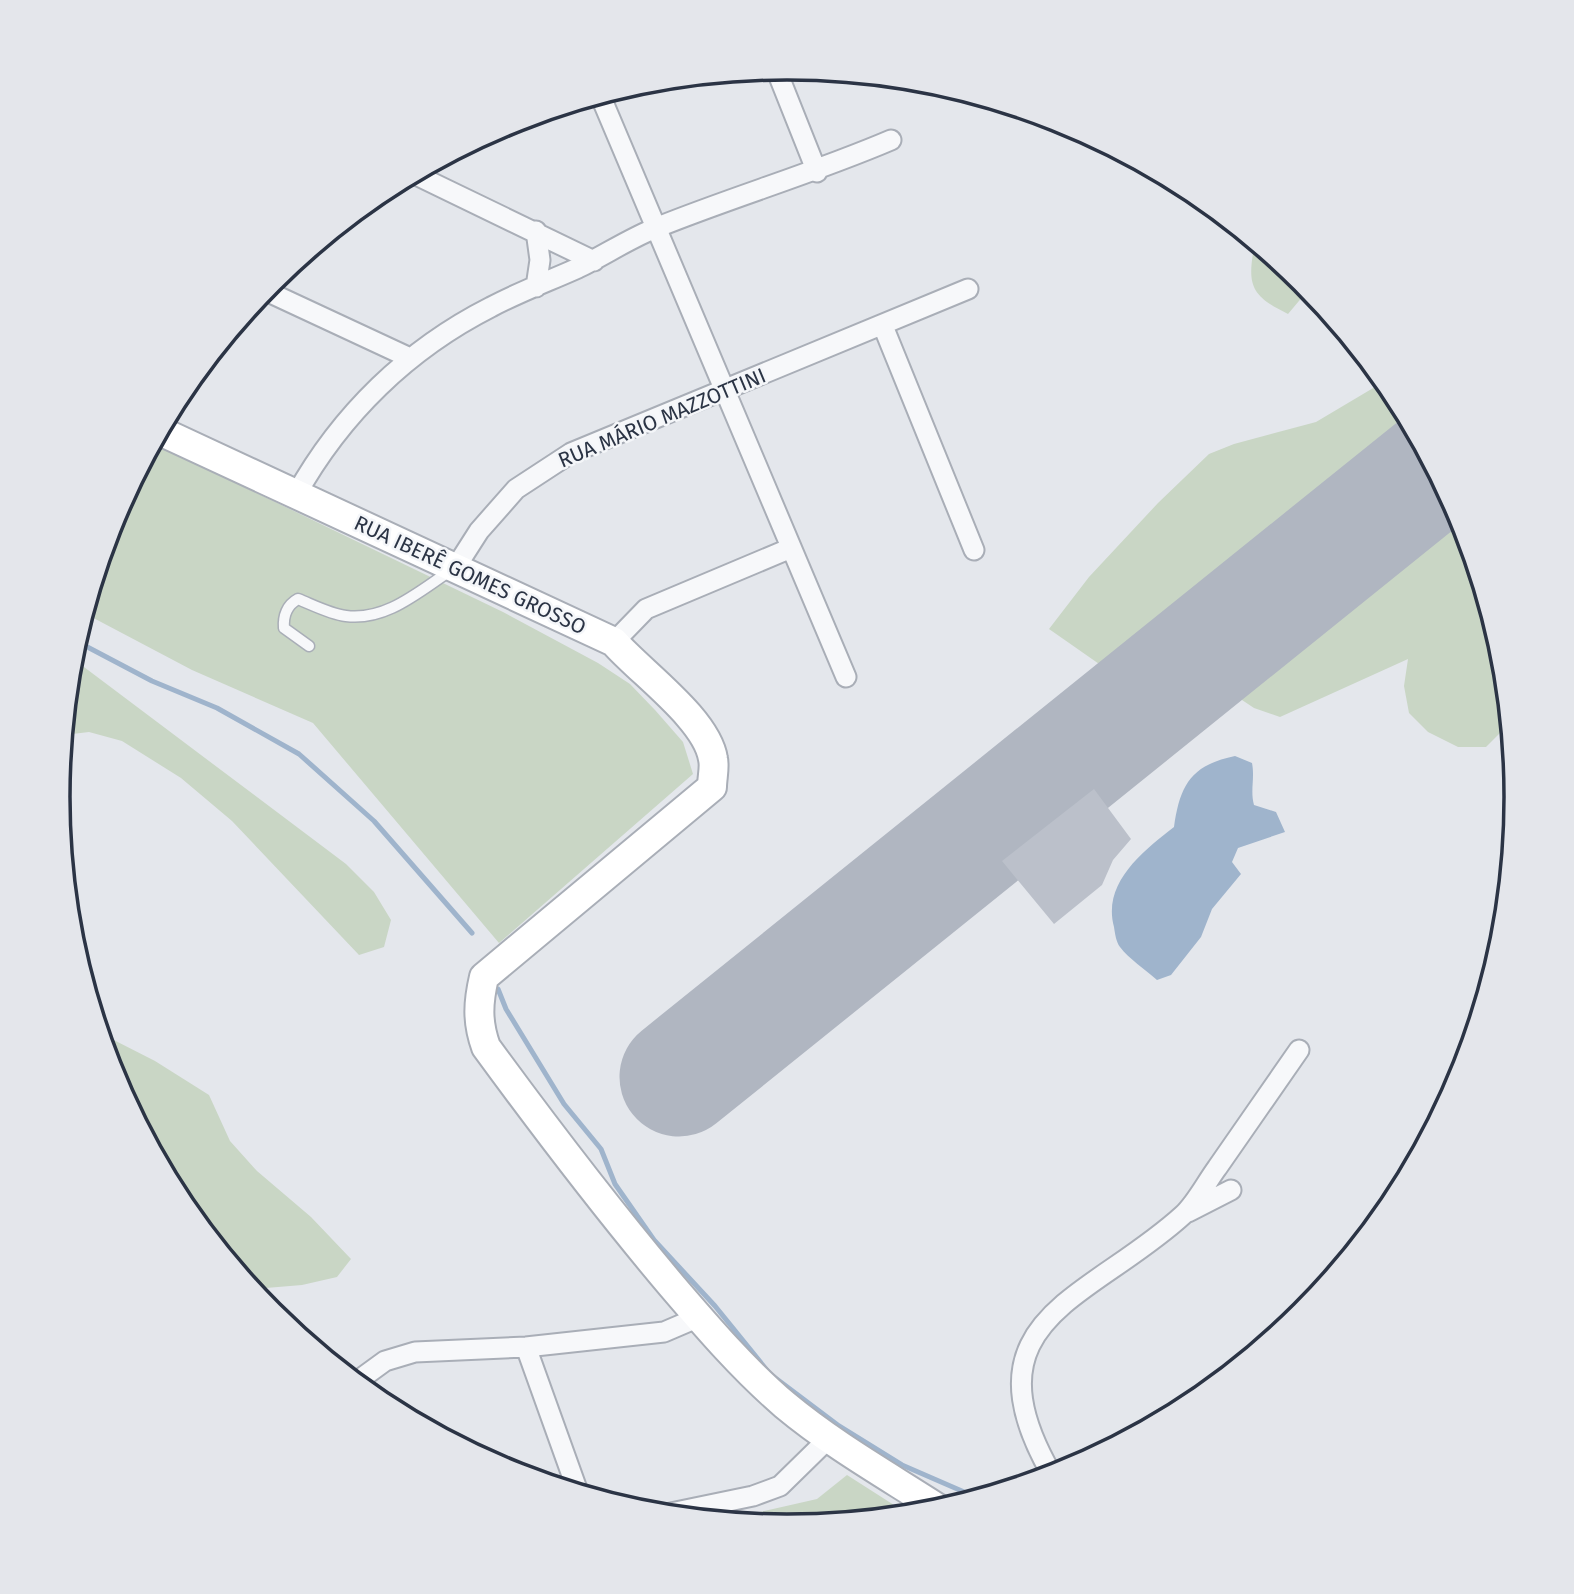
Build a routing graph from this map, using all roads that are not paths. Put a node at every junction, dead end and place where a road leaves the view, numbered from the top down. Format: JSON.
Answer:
{"nodes":[{"id":1,"x":780,"y":80,"type":"edge"},
{"id":2,"x":604,"y":103,"type":"edge"},
{"id":3,"x":891,"y":140,"type":"dead end"},
{"id":4,"x":817,"y":172,"type":"junction"},
{"id":5,"x":424,"y":179,"type":"edge"},
{"id":6,"x":656,"y":228,"type":"junction"},
{"id":7,"x":536,"y":231,"type":"junction"},
{"id":8,"x":594,"y":261,"type":"junction"},
{"id":9,"x":536,"y":287,"type":"junction"},
{"id":10,"x":968,"y":289,"type":"dead end"},
{"id":11,"x":275,"y":295,"type":"edge"},
{"id":12,"x":883,"y":326,"type":"junction"},
{"id":13,"x":410,"y":358,"type":"junction"},
{"id":14,"x":725,"y":389,"type":"junction"},
{"id":15,"x":168,"y":435,"type":"edge"},
{"id":16,"x":296,"y":495,"type":"junction"},
{"id":17,"x":791,"y":548,"type":"junction"},
{"id":18,"x":974,"y":550,"type":"dead end"},
{"id":19,"x":456,"y":567,"type":"junction"},
{"id":20,"x":614,"y":642,"type":"junction"},
{"id":21,"x":309,"y":646,"type":"dead end"},
{"id":22,"x":846,"y":677,"type":"dead end"},
{"id":23,"x":1299,"y":1050,"type":"dead end"},
{"id":24,"x":1231,"y":1190,"type":"dead end"},
{"id":25,"x":1184,"y":1214,"type":"junction"},
{"id":26,"x":699,"y":1317,"type":"junction"},
{"id":27,"x":526,"y":1347,"type":"junction"},
{"id":28,"x":365,"y":1376,"type":"edge"},
{"id":29,"x":829,"y":1438,"type":"junction"},
{"id":30,"x":1046,"y":1465,"type":"edge"},
{"id":31,"x":574,"y":1481,"type":"edge"},
{"id":32,"x":925,"y":1500,"type":"edge"},
{"id":33,"x":694,"y":1508,"type":"edge"}],
"edges":[{"from":1,"to":4,"type":"street"},
{"from":2,"to":6,"type":"street"},
{"from":3,"to":4,"type":"street"},
{"from":4,"to":6,"type":"street"},
{"from":5,"to":7,"type":"street"},
{"from":6,"to":8,"type":"street"},
{"from":6,"to":14,"type":"street"},
{"from":7,"to":8,"type":"street"},
{"from":7,"to":9,"type":"street"},
{"from":8,"to":9,"type":"street"},
{"from":9,"to":13,"type":"street"},
{"from":10,"to":12,"type":"street","name":"RUA MÁRIO MAZZOTTINI"},
{"from":11,"to":13,"type":"street"},
{"from":12,"to":14,"type":"street","name":"RUA MÁRIO MAZZOTTINI"},
{"from":12,"to":18,"type":"street"},
{"from":13,"to":16,"type":"street"},
{"from":14,"to":17,"type":"street"},
{"from":14,"to":19,"type":"street","name":"RUA MÁRIO MAZZOTTINI"},
{"from":15,"to":16,"type":"street","name":"RUA IBERÊ GOMES GROSSO"},
{"from":16,"to":19,"type":"street","name":"RUA IBERÊ GOMES GROSSO"},
{"from":17,"to":20,"type":"street"},
{"from":17,"to":22,"type":"street"},
{"from":19,"to":20,"type":"street","name":"RUA IBERÊ GOMES GROSSO"},
{"from":19,"to":21,"type":"lane","name":"RUA MÁRIO MAZZOTTINI"},
{"from":20,"to":26,"type":"street","name":"RUA IBERÊ GOMES GROSSO"},
{"from":23,"to":25,"type":"street"},
{"from":24,"to":25,"type":"street"},
{"from":25,"to":30,"type":"street"},
{"from":26,"to":27,"type":"street"},
{"from":26,"to":29,"type":"street"},
{"from":27,"to":28,"type":"street"},
{"from":27,"to":31,"type":"street"},
{"from":29,"to":32,"type":"street"},
{"from":29,"to":33,"type":"street"}]}
